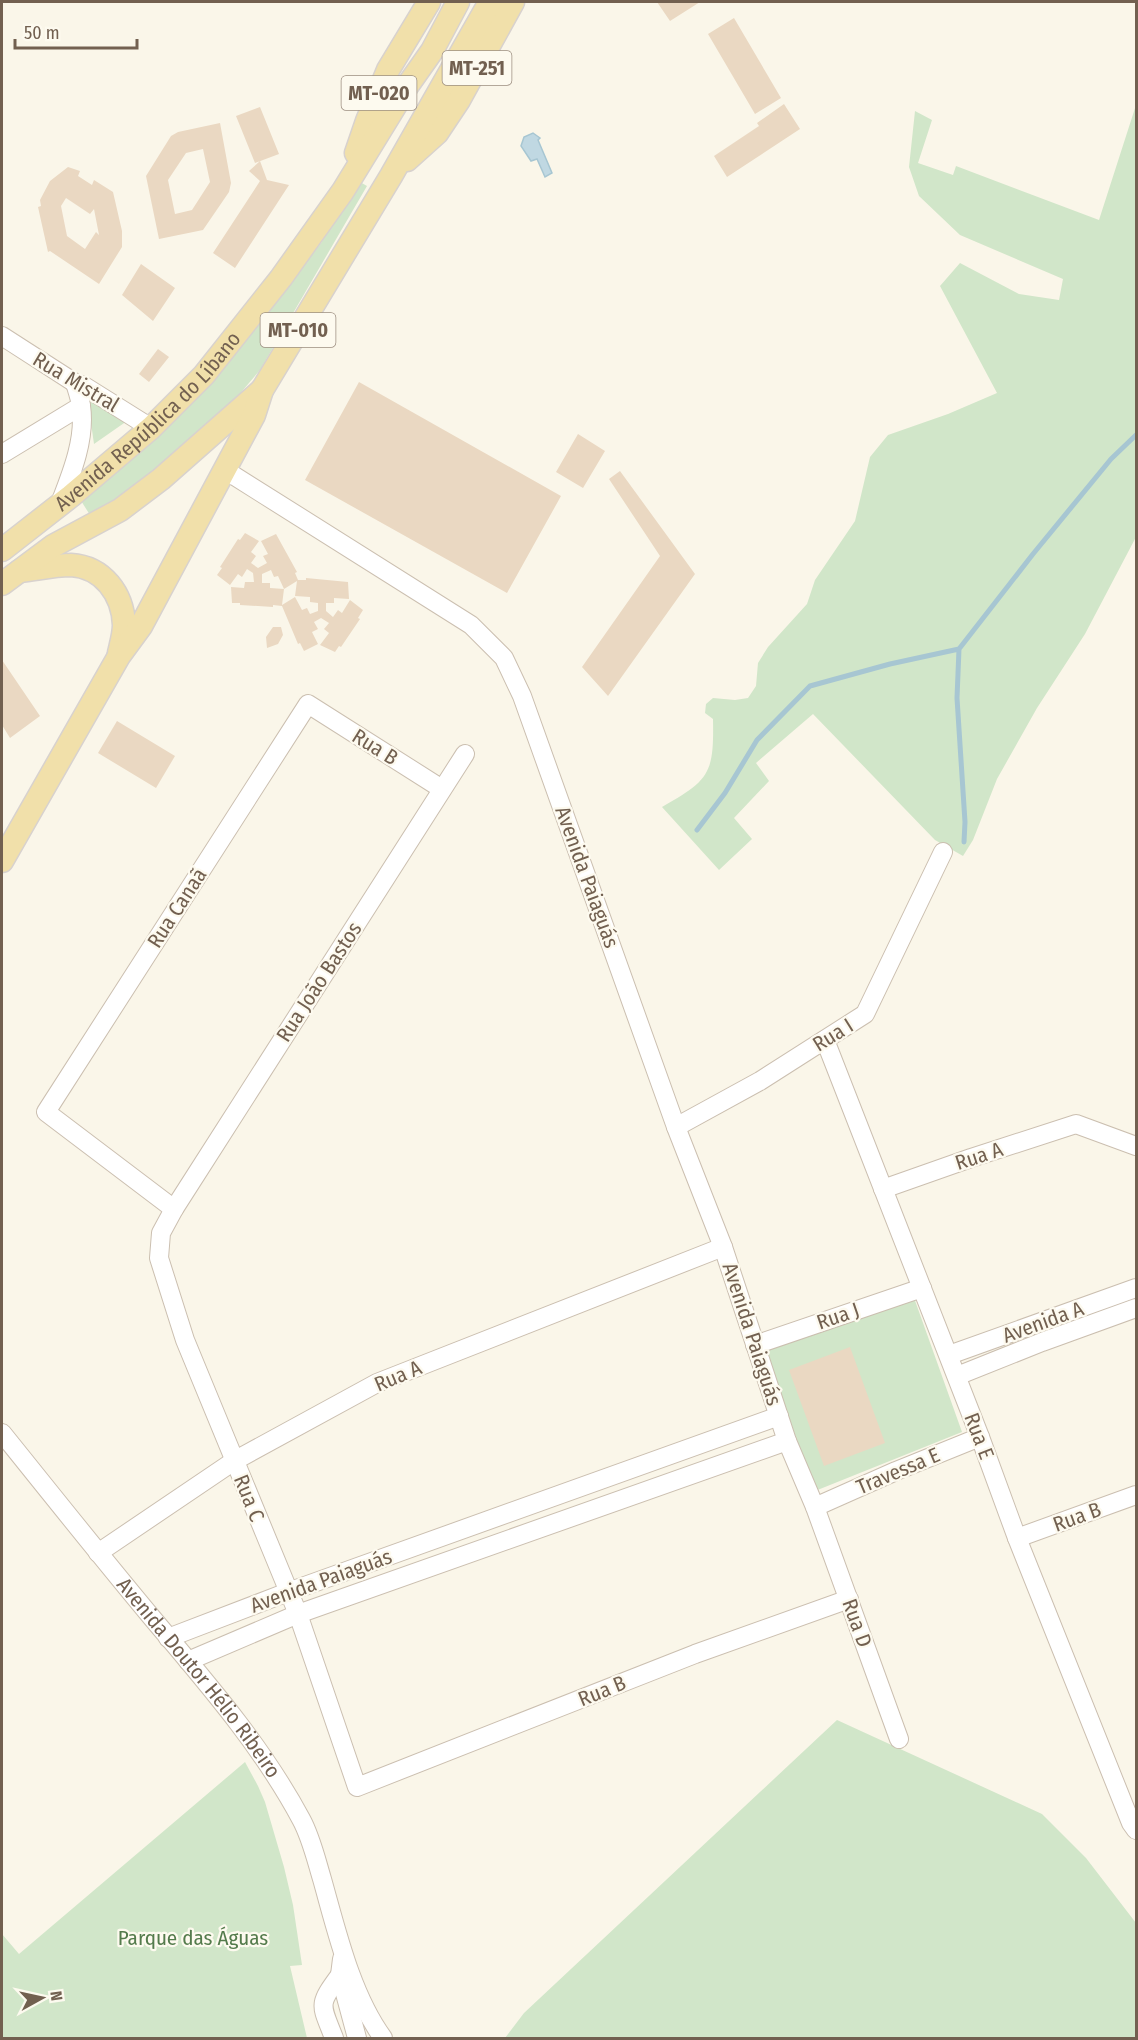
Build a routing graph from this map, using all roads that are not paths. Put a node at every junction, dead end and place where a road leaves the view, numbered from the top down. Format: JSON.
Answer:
{"nodes":[{"id":1,"x":429,"y":2,"type":"edge"},
{"id":2,"x":458,"y":2,"type":"edge"},
{"id":3,"x":490,"y":2,"type":"edge"},
{"id":4,"x":513,"y":2,"type":"edge"},
{"id":5,"x":391,"y":176,"type":"junction"},
{"id":6,"x":343,"y":191,"type":"junction"},
{"id":7,"x":2,"y":336,"type":"edge"},
{"id":8,"x":75,"y":383,"type":"junction"},
{"id":9,"x":262,"y":390,"type":"junction"},
{"id":10,"x":81,"y":406,"type":"junction"},
{"id":11,"x":151,"y":428,"type":"junction"},
{"id":12,"x":2,"y":454,"type":"edge"},
{"id":13,"x":220,"y":480,"type":"junction"},
{"id":14,"x":59,"y":506,"type":"junction"},
{"id":15,"x":2,"y":550,"type":"edge"},
{"id":16,"x":10,"y":577,"type":"edge"},
{"id":17,"x":119,"y":656,"type":"junction"},
{"id":18,"x":308,"y":704,"type":"joint"},
{"id":19,"x":465,"y":754,"type":"dead end"},
{"id":20,"x":442,"y":789,"type":"junction"},
{"id":21,"x":943,"y":852,"type":"dead end"},
{"id":22,"x":2,"y":861,"type":"edge"},
{"id":23,"x":825,"y":1040,"type":"junction"},
{"id":24,"x":676,"y":1127,"type":"junction"},
{"id":25,"x":1137,"y":1146,"type":"edge"},
{"id":26,"x":883,"y":1189,"type":"junction"},
{"id":27,"x":174,"y":1209,"type":"junction"},
{"id":28,"x":723,"y":1247,"type":"junction"},
{"id":29,"x":922,"y":1288,"type":"junction"},
{"id":30,"x":1137,"y":1288,"type":"edge"},
{"id":31,"x":1137,"y":1308,"type":"edge"},
{"id":32,"x":755,"y":1345,"type":"junction"},
{"id":33,"x":948,"y":1355,"type":"junction"},
{"id":34,"x":957,"y":1376,"type":"junction"},
{"id":35,"x":779,"y":1416,"type":"junction"},
{"id":36,"x":2,"y":1433,"type":"edge"},
{"id":37,"x":980,"y":1437,"type":"junction"},
{"id":38,"x":787,"y":1441,"type":"junction"},
{"id":39,"x":234,"y":1461,"type":"junction"},
{"id":40,"x":1137,"y":1495,"type":"edge"},
{"id":41,"x":815,"y":1507,"type":"junction"},
{"id":42,"x":1017,"y":1538,"type":"junction"},
{"id":43,"x":98,"y":1553,"type":"junction"},
{"id":44,"x":288,"y":1592,"type":"junction"},
{"id":45,"x":849,"y":1599,"type":"junction"},
{"id":46,"x":298,"y":1614,"type":"junction"},
{"id":47,"x":168,"y":1638,"type":"junction"},
{"id":48,"x":188,"y":1661,"type":"junction"},
{"id":49,"x":899,"y":1739,"type":"dead end"},
{"id":50,"x":357,"y":1787,"type":"joint"},
{"id":51,"x":1135,"y":1824,"type":"edge"},
{"id":52,"x":343,"y":1951,"type":"junction"},
{"id":53,"x":340,"y":1975,"type":"junction"},
{"id":54,"x":334,"y":2038,"type":"edge"},
{"id":55,"x":357,"y":2038,"type":"edge"},
{"id":56,"x":383,"y":2038,"type":"edge"}],
"edges":[{"from":1,"to":6,"type":"main road","number":"MT-020"},
{"from":2,"to":6,"type":"main road","number":"MT-010"},
{"from":3,"to":5,"type":"main road","number":"MT-010"},
{"from":4,"to":5,"type":"main road","number":"MT-251"},
{"from":5,"to":9,"type":"main road","number":"MT-010"},
{"from":6,"to":11,"type":"main road","name":"Avenida República do Líbano","number":"MT-010"},
{"from":7,"to":8,"type":"street","name":"Rua Mistral"},
{"from":8,"to":10,"type":"street"},
{"from":8,"to":11,"type":"street","name":"Rua Mistral"},
{"from":9,"to":13,"type":"main road","number":"MT-010"},
{"from":9,"to":16,"type":"main road"},
{"from":10,"to":12,"type":"street","name":"Rua Mistral"},
{"from":10,"to":14,"type":"street"},
{"from":11,"to":14,"type":"main road","name":"Avenida República do Líbano","number":"MT-010"},
{"from":13,"to":17,"type":"main road","number":"MT-010"},
{"from":13,"to":24,"type":"street","name":"Avenida Paiaguás"},
{"from":14,"to":15,"type":"main road","name":"Avenida República do Líbano","number":"MT-010"},
{"from":16,"to":17,"type":"main road"},
{"from":17,"to":22,"type":"main road"},
{"from":18,"to":20,"type":"street","name":"Rua B"},
{"from":18,"to":27,"type":"street","name":"Rua Canaã"},
{"from":19,"to":20,"type":"street","name":"Rua João Bastos"},
{"from":20,"to":27,"type":"street","name":"Rua João Bastos"},
{"from":21,"to":23,"type":"street","name":"Rua I"},
{"from":23,"to":24,"type":"street","name":"Rua I"},
{"from":23,"to":26,"type":"street","name":"Rua E"},
{"from":24,"to":28,"type":"street","name":"Avenida Paiaguás"},
{"from":25,"to":26,"type":"street","name":"Rua A"},
{"from":26,"to":29,"type":"street","name":"Rua E"},
{"from":27,"to":39,"type":"street","name":"Rua C"},
{"from":28,"to":32,"type":"street","name":"Avenida Paiaguás"},
{"from":28,"to":39,"type":"street","name":"Rua A"},
{"from":29,"to":32,"type":"street","name":"Rua J"},
{"from":29,"to":33,"type":"street","name":"Rua E"},
{"from":30,"to":33,"type":"street","name":"Avenida A"},
{"from":31,"to":34,"type":"street","name":"Avenida A"},
{"from":32,"to":35,"type":"street","name":"Avenida Paiaguás"},
{"from":33,"to":34,"type":"street","name":"Rua E"},
{"from":34,"to":37,"type":"street","name":"Rua E"},
{"from":35,"to":38,"type":"street","name":"Avenida Paiaguás"},
{"from":35,"to":44,"type":"street","name":"Avenida Paiaguás"},
{"from":36,"to":43,"type":"street","name":"Avenida Doutor Hélio Ribeiro"},
{"from":37,"to":41,"type":"street","name":"Travessa E"},
{"from":37,"to":42,"type":"street","name":"Rua E"},
{"from":38,"to":41,"type":"street","name":"Avenida Paiaguás"},
{"from":38,"to":46,"type":"street","name":"Avenida Paiaguás"},
{"from":39,"to":43,"type":"street","name":"Rua A"},
{"from":39,"to":44,"type":"street","name":"Rua C"},
{"from":40,"to":42,"type":"street","name":"Rua B"},
{"from":41,"to":45,"type":"street","name":"Rua D"},
{"from":42,"to":51,"type":"street","name":"Rua E"},
{"from":43,"to":47,"type":"street","name":"Avenida Doutor Hélio Ribeiro"},
{"from":44,"to":46,"type":"street","name":"Rua C"},
{"from":44,"to":47,"type":"street","name":"Avenida Paiaguás"},
{"from":45,"to":49,"type":"street","name":"Rua D"},
{"from":45,"to":50,"type":"street","name":"Rua B"},
{"from":46,"to":48,"type":"street","name":"Avenida Paiaguás"},
{"from":46,"to":50,"type":"street","name":"Rua C"},
{"from":47,"to":48,"type":"street","name":"Avenida Doutor Hélio Ribeiro"},
{"from":48,"to":52,"type":"street","name":"Avenida Doutor Hélio Ribeiro"},
{"from":52,"to":53,"type":"street","name":"Avenida Doutor Hélio Ribeiro"},
{"from":52,"to":56,"type":"street","name":"Avenida Doutor Hélio Ribeiro"},
{"from":53,"to":54,"type":"street"},
{"from":53,"to":55,"type":"street","name":"Avenida Doutor Hélio Ribeiro"}]}
